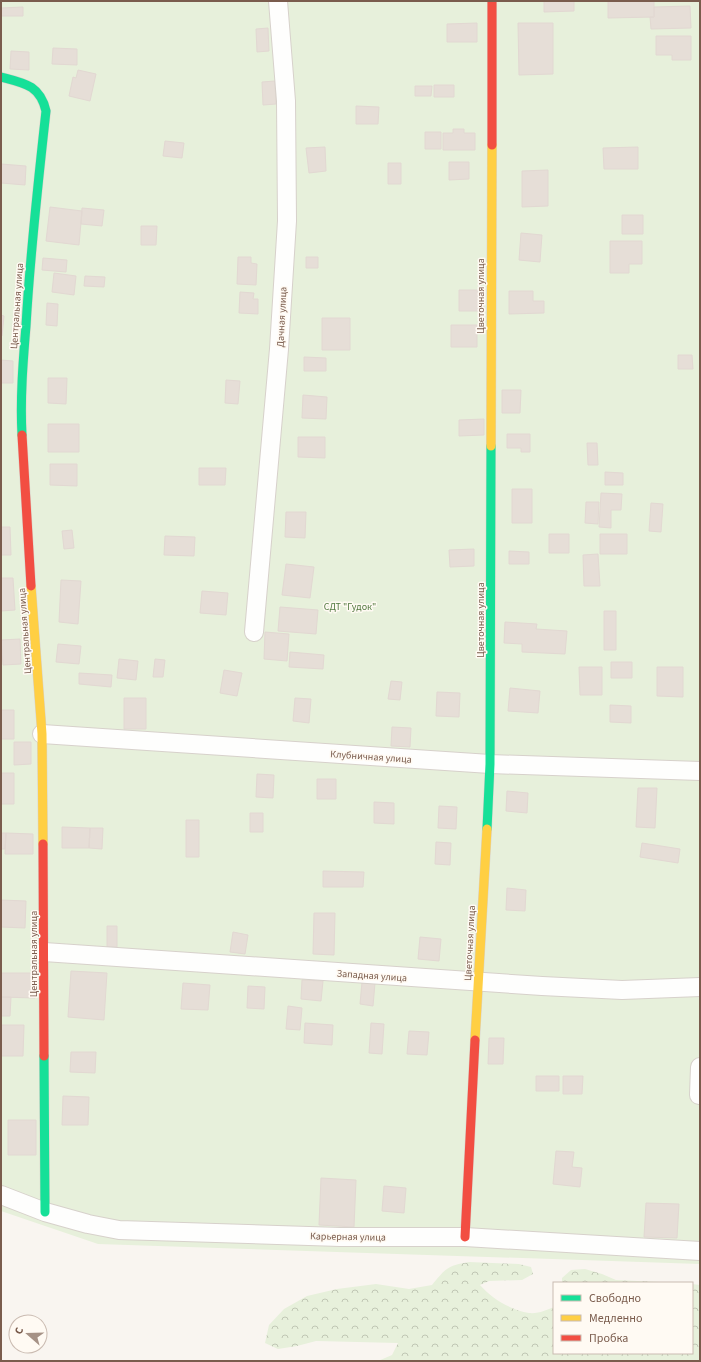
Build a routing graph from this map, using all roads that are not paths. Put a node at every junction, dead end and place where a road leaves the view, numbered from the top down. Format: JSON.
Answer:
{"nodes":[{"id":1,"x":278,"y":1,"type":"edge"},
{"id":2,"x":492,"y":1,"type":"edge"},
{"id":3,"x":1,"y":77,"type":"edge"},
{"id":4,"x":254,"y":632,"type":"dead end"},
{"id":5,"x":42,"y":734,"type":"junction"},
{"id":6,"x":490,"y":764,"type":"junction"},
{"id":7,"x":700,"y":771,"type":"edge"},
{"id":8,"x":44,"y":952,"type":"junction"},
{"id":9,"x":478,"y":982,"type":"junction"},
{"id":10,"x":700,"y":987,"type":"edge"},
{"id":11,"x":700,"y":1067,"type":"edge"},
{"id":12,"x":699,"y":1094,"type":"edge"},
{"id":13,"x":1,"y":1195,"type":"edge"},
{"id":14,"x":45,"y":1212,"type":"junction"},
{"id":15,"x":465,"y":1237,"type":"junction"},
{"id":16,"x":700,"y":1251,"type":"edge"}],
"edges":[{"from":1,"to":4,"type":"street","name":"Дачная улица"},
{"from":2,"to":6,"type":"street","name":"Цветочная улица"},
{"from":3,"to":5,"type":"street","name":"Центральная улица"},
{"from":5,"to":6,"type":"street","name":"Клубничная улица"},
{"from":5,"to":8,"type":"street","name":"Центральная улица"},
{"from":6,"to":7,"type":"street","name":"Клубничная улица"},
{"from":6,"to":9,"type":"street","name":"Цветочная улица"},
{"from":8,"to":9,"type":"street","name":"Западная улица"},
{"from":8,"to":14,"type":"street","name":"Центральная улица"},
{"from":9,"to":10,"type":"street","name":"Западная улица"},
{"from":9,"to":15,"type":"street","name":"Цветочная улица"},
{"from":11,"to":12,"type":"street"},
{"from":13,"to":14,"type":"street","name":"Карьерная улица"},
{"from":14,"to":15,"type":"street","name":"Карьерная улица"},
{"from":15,"to":16,"type":"street","name":"Карьерная улица"}]}
